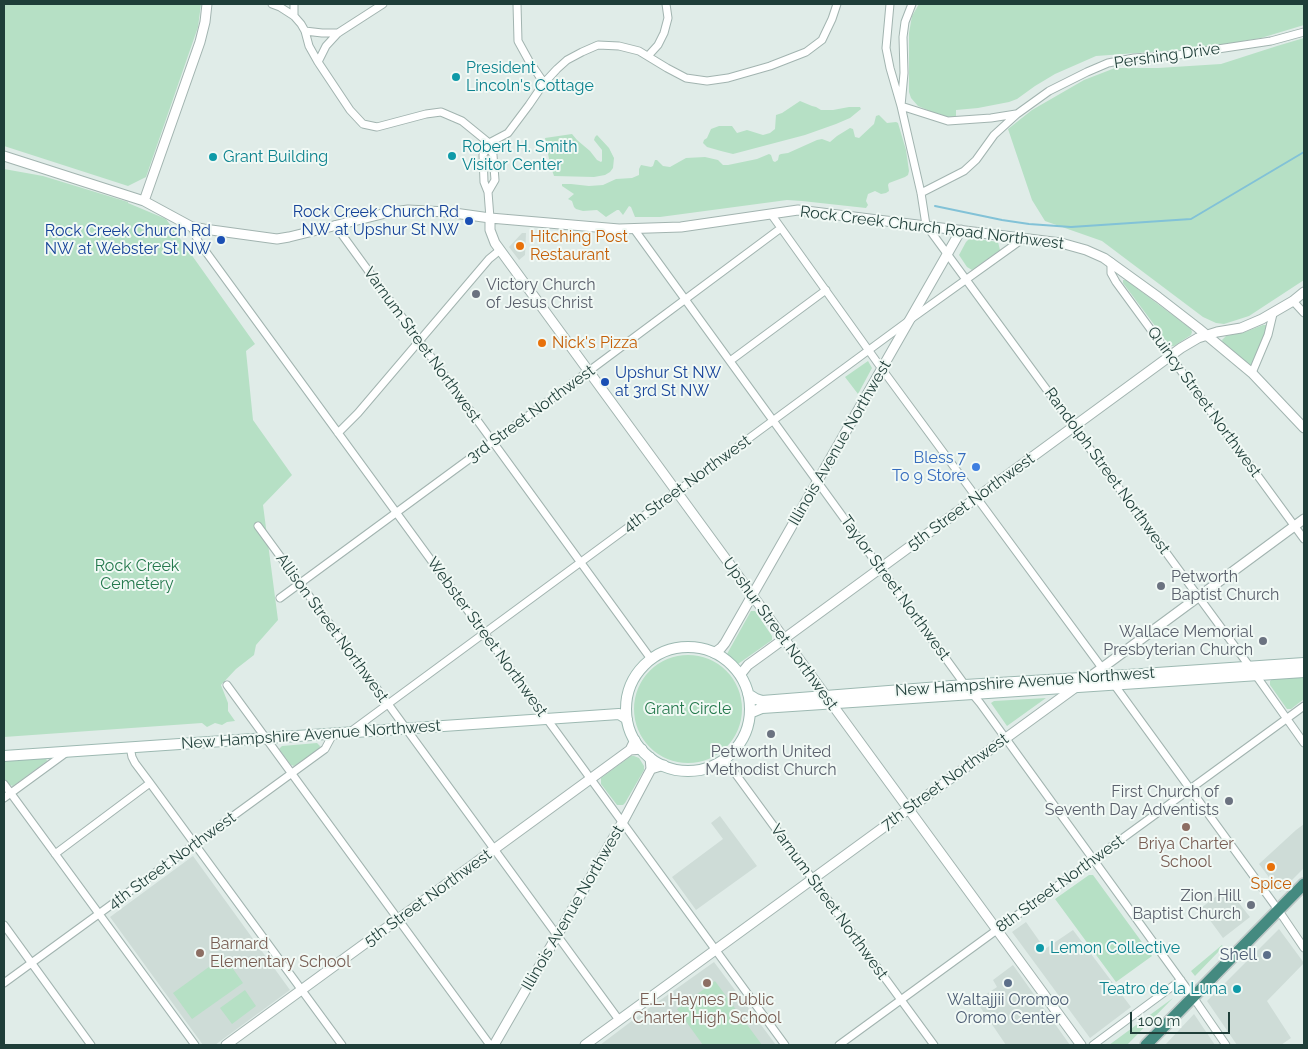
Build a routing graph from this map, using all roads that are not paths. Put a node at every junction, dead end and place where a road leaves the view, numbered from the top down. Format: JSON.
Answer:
{"nodes":[{"id":1,"x":208,"y":4,"type":"edge"},
{"id":2,"x":272,"y":4,"type":"edge"},
{"id":3,"x":294,"y":4,"type":"edge"},
{"id":4,"x":383,"y":4,"type":"edge"},
{"id":5,"x":517,"y":4,"type":"edge"},
{"id":6,"x":666,"y":4,"type":"edge"},
{"id":7,"x":837,"y":4,"type":"edge"},
{"id":8,"x":890,"y":4,"type":"edge"},
{"id":9,"x":912,"y":4,"type":"edge"},
{"id":10,"x":294,"y":16,"type":"junction"},
{"id":11,"x":305,"y":31,"type":"junction"},
{"id":12,"x":1304,"y":32,"type":"edge"},
{"id":13,"x":338,"y":33,"type":"junction"},
{"id":14,"x":648,"y":56,"type":"junction"},
{"id":15,"x":318,"y":62,"type":"junction"},
{"id":16,"x":544,"y":83,"type":"junction"},
{"id":17,"x":901,"y":106,"type":"junction"},
{"id":18,"x":1017,"y":114,"type":"junction"},
{"id":19,"x":488,"y":143,"type":"junction"},
{"id":20,"x":4,"y":156,"type":"edge"},
{"id":21,"x":921,"y":193,"type":"junction"},
{"id":22,"x":144,"y":201,"type":"junction"},
{"id":23,"x":771,"y":214,"type":"junction"},
{"id":24,"x":490,"y":218,"type":"junction"},
{"id":25,"x":926,"y":225,"type":"junction"},
{"id":26,"x":335,"y":226,"type":"junction"},
{"id":27,"x":192,"y":227,"type":"junction"},
{"id":28,"x":781,"y":228,"type":"junction"},
{"id":29,"x":634,"y":229,"type":"junction"},
{"id":30,"x":961,"y":230,"type":"junction"},
{"id":31,"x":1024,"y":238,"type":"junction"},
{"id":32,"x":500,"y":250,"type":"junction"},
{"id":33,"x":948,"y":255,"type":"junction"},
{"id":34,"x":1111,"y":262,"type":"junction"},
{"id":35,"x":966,"y":280,"type":"junction"},
{"id":36,"x":826,"y":290,"type":"junction"},
{"id":37,"x":1304,"y":292,"type":"edge"},
{"id":38,"x":685,"y":300,"type":"junction"},
{"id":39,"x":1292,"y":301,"type":"junction"},
{"id":40,"x":1304,"y":313,"type":"edge"},
{"id":41,"x":1273,"y":314,"type":"junction"},
{"id":42,"x":911,"y":319,"type":"junction"},
{"id":43,"x":1207,"y":336,"type":"junction"},
{"id":44,"x":419,"y":341,"type":"junction"},
{"id":45,"x":870,"y":350,"type":"junction"},
{"id":46,"x":1170,"y":356,"type":"junction"},
{"id":47,"x":730,"y":361,"type":"junction"},
{"id":48,"x":882,"y":369,"type":"junction"},
{"id":49,"x":589,"y":371,"type":"junction"},
{"id":50,"x":1252,"y":374,"type":"junction"},
{"id":51,"x":773,"y":421,"type":"junction"},
{"id":52,"x":1074,"y":426,"type":"junction"},
{"id":53,"x":1304,"y":428,"type":"edge"},
{"id":54,"x":338,"y":433,"type":"junction"},
{"id":55,"x":492,"y":441,"type":"junction"},
{"id":56,"x":818,"y":482,"type":"junction"},
{"id":57,"x":677,"y":491,"type":"junction"},
{"id":58,"x":977,"y":497,"type":"junction"},
{"id":59,"x":396,"y":512,"type":"junction"},
{"id":60,"x":1304,"y":519,"type":"edge"},
{"id":61,"x":1295,"y":526,"type":"junction"},
{"id":62,"x":259,"y":528,"type":"dead end"},
{"id":63,"x":1304,"y":539,"type":"edge"},
{"id":64,"x":581,"y":562,"type":"junction"},
{"id":65,"x":880,"y":568,"type":"junction"},
{"id":66,"x":300,"y":582,"type":"junction"},
{"id":67,"x":753,"y":595,"type":"junction"},
{"id":68,"x":1198,"y":597,"type":"junction"},
{"id":69,"x":280,"y":598,"type":"dead end"},
{"id":70,"x":485,"y":632,"type":"junction"},
{"id":71,"x":784,"y":638,"type":"junction"},
{"id":72,"x":714,"y":653,"type":"junction"},
{"id":73,"x":651,"y":659,"type":"junction"},
{"id":74,"x":1304,"y":663,"type":"edge"},
{"id":75,"x":1250,"y":667,"type":"junction"},
{"id":76,"x":1304,"y":672,"type":"edge"},
{"id":77,"x":740,"y":675,"type":"junction"},
{"id":78,"x":1108,"y":676,"type":"junction"},
{"id":79,"x":1256,"y":676,"type":"junction"},
{"id":80,"x":1089,"y":678,"type":"junction"},
{"id":81,"x":227,"y":685,"type":"dead end"},
{"id":82,"x":965,"y":685,"type":"junction"},
{"id":83,"x":1075,"y":688,"type":"junction"},
{"id":84,"x":748,"y":694,"type":"junction"},
{"id":85,"x":972,"y":694,"type":"junction"},
{"id":86,"x":825,"y":695,"type":"junction"},
{"id":87,"x":388,"y":704,"type":"junction"},
{"id":88,"x":831,"y":704,"type":"junction"},
{"id":89,"x":1304,"y":706,"type":"edge"},
{"id":90,"x":750,"y":713,"type":"junction"},
{"id":91,"x":623,"y":717,"type":"junction"},
{"id":92,"x":1287,"y":718,"type":"junction"},
{"id":93,"x":547,"y":719,"type":"junction"},
{"id":94,"x":406,"y":729,"type":"junction"},
{"id":95,"x":350,"y":732,"type":"junction"},
{"id":96,"x":333,"y":734,"type":"junction"},
{"id":97,"x":265,"y":738,"type":"junction"},
{"id":98,"x":1005,"y":738,"type":"junction"},
{"id":99,"x":635,"y":740,"type":"junction"},
{"id":100,"x":1304,"y":743,"type":"edge"},
{"id":101,"x":130,"y":747,"type":"junction"},
{"id":102,"x":630,"y":750,"type":"junction"},
{"id":103,"x":67,"y":751,"type":"junction"},
{"id":104,"x":646,"y":753,"type":"junction"},
{"id":105,"x":4,"y":756,"type":"edge"},
{"id":106,"x":724,"y":758,"type":"junction"},
{"id":107,"x":664,"y":765,"type":"junction"},
{"id":108,"x":651,"y":769,"type":"junction"},
{"id":109,"x":291,"y":774,"type":"junction"},
{"id":110,"x":591,"y":779,"type":"junction"},
{"id":111,"x":150,"y":783,"type":"junction"},
{"id":112,"x":4,"y":784,"type":"edge"},
{"id":113,"x":1190,"y":789,"type":"junction"},
{"id":114,"x":10,"y":793,"type":"junction"},
{"id":115,"x":4,"y":798,"type":"edge"},
{"id":116,"x":909,"y":809,"type":"junction"},
{"id":117,"x":622,"y":822,"type":"junction"},
{"id":118,"x":194,"y":844,"type":"junction"},
{"id":119,"x":494,"y":849,"type":"junction"},
{"id":120,"x":54,"y":854,"type":"junction"},
{"id":121,"x":1094,"y":859,"type":"junction"},
{"id":122,"x":813,"y":879,"type":"junction"},
{"id":123,"x":1304,"y":884,"type":"edge"},
{"id":124,"x":1279,"y":910,"type":"junction"},
{"id":125,"x":99,"y":914,"type":"junction"},
{"id":126,"x":398,"y":920,"type":"junction"},
{"id":127,"x":4,"y":925,"type":"edge"},
{"id":128,"x":998,"y":930,"type":"junction"},
{"id":129,"x":557,"y":935,"type":"junction"},
{"id":130,"x":1304,"y":948,"type":"edge"},
{"id":131,"x":716,"y":950,"type":"junction"},
{"id":132,"x":32,"y":963,"type":"junction"},
{"id":133,"x":1181,"y":980,"type":"junction"},
{"id":134,"x":4,"y":983,"type":"edge"},
{"id":135,"x":301,"y":990,"type":"junction"},
{"id":136,"x":1193,"y":997,"type":"junction"},
{"id":137,"x":902,"y":1000,"type":"junction"},
{"id":138,"x":619,"y":1020,"type":"junction"},
{"id":139,"x":92,"y":1045,"type":"edge"},
{"id":140,"x":195,"y":1045,"type":"edge"},
{"id":141,"x":226,"y":1045,"type":"edge"},
{"id":142,"x":342,"y":1045,"type":"edge"},
{"id":143,"x":490,"y":1045,"type":"edge"},
{"id":144,"x":494,"y":1045,"type":"edge"},
{"id":145,"x":584,"y":1045,"type":"edge"},
{"id":146,"x":785,"y":1045,"type":"edge"},
{"id":147,"x":839,"y":1045,"type":"edge"},
{"id":148,"x":934,"y":1045,"type":"edge"},
{"id":149,"x":1081,"y":1045,"type":"edge"},
{"id":150,"x":1094,"y":1045,"type":"edge"},
{"id":151,"x":1146,"y":1045,"type":"edge"},
{"id":152,"x":1226,"y":1045,"type":"edge"}],
"edges":[{"from":1,"to":22,"type":"street"},
{"from":2,"to":10,"type":"street"},
{"from":3,"to":10,"type":"street"},
{"from":4,"to":13,"type":"street"},
{"from":5,"to":16,"type":"street"},
{"from":6,"to":14,"type":"street"},
{"from":7,"to":14,"type":"street"},
{"from":8,"to":17,"type":"street"},
{"from":9,"to":17,"type":"street"},
{"from":10,"to":11,"type":"street"},
{"from":11,"to":13,"type":"street"},
{"from":11,"to":15,"type":"street"},
{"from":12,"to":18,"type":"street","name":"Pershing Drive"},
{"from":13,"to":15,"type":"street"},
{"from":14,"to":16,"type":"street"},
{"from":15,"to":19,"type":"street"},
{"from":16,"to":19,"type":"street"},
{"from":17,"to":18,"type":"street"},
{"from":17,"to":21,"type":"street"},
{"from":18,"to":21,"type":"street","name":"Pershing Drive"},
{"from":19,"to":24,"type":"street"},
{"from":20,"to":22,"type":"street","name":"Rock Creek Church Road Northwest"},
{"from":21,"to":25,"type":"street"},
{"from":22,"to":27,"type":"street","name":"Rock Creek Church Road Northwest"},
{"from":23,"to":25,"type":"street","name":"Rock Creek Church Road Northwest"},
{"from":23,"to":28,"type":"street"},
{"from":23,"to":29,"type":"street","name":"Rock Creek Church Road Northwest"},
{"from":24,"to":26,"type":"street","name":"Rock Creek Church Road Northwest"},
{"from":24,"to":29,"type":"street","name":"Rock Creek Church Road Northwest"},
{"from":24,"to":32,"type":"street","name":"Upshur Street Northwest"},
{"from":25,"to":30,"type":"street","name":"Rock Creek Church Road Northwest"},
{"from":25,"to":33,"type":"street","name":"Randolph Street Northwest"},
{"from":26,"to":27,"type":"street","name":"Rock Creek Church Road Northwest"},
{"from":26,"to":44,"type":"street","name":"Varnum Street Northwest"},
{"from":27,"to":54,"type":"street","name":"Webster Street Northwest"},
{"from":28,"to":36,"type":"street"},
{"from":28,"to":38,"type":"street","name":"3rd Street Northwest"},
{"from":29,"to":38,"type":"street","name":"Taylor Street Northwest"},
{"from":30,"to":31,"type":"street","name":"Rock Creek Church Road Northwest"},
{"from":30,"to":33,"type":"street","name":"Illinois Avenue Northwest"},
{"from":31,"to":34,"type":"street","name":"Rock Creek Church Road Northwest"},
{"from":31,"to":35,"type":"street","name":"4th Street Northwest"},
{"from":32,"to":44,"type":"street"},
{"from":32,"to":49,"type":"street","name":"Upshur Street Northwest"},
{"from":33,"to":35,"type":"street","name":"Randolph Street Northwest"},
{"from":33,"to":42,"type":"street","name":"Illinois Avenue Northwest"},
{"from":34,"to":43,"type":"street","name":"Rock Creek Church Road Northwest"},
{"from":34,"to":46,"type":"street","name":"Quincy Street Northwest"},
{"from":35,"to":42,"type":"street","name":"4th Street Northwest"},
{"from":35,"to":52,"type":"street","name":"Randolph Street Northwest"},
{"from":36,"to":45,"type":"street"},
{"from":36,"to":47,"type":"street"},
{"from":37,"to":39,"type":"street","name":"5th Street Northwest"},
{"from":38,"to":47,"type":"street","name":"Taylor Street Northwest"},
{"from":38,"to":49,"type":"street","name":"3rd Street Northwest"},
{"from":39,"to":40,"type":"street"},
{"from":39,"to":41,"type":"street","name":"5th Street Northwest"},
{"from":41,"to":43,"type":"street","name":"5th Street Northwest"},
{"from":41,"to":50,"type":"street"},
{"from":42,"to":45,"type":"street","name":"4th Street Northwest"},
{"from":42,"to":48,"type":"street","name":"Illinois Avenue Northwest"},
{"from":43,"to":46,"type":"street","name":"5th Street Northwest"},
{"from":43,"to":50,"type":"street","name":"Rock Creek Church Road Northwest"},
{"from":44,"to":54,"type":"street"},
{"from":44,"to":55,"type":"street","name":"Varnum Street Northwest"},
{"from":45,"to":48,"type":"street"},
{"from":45,"to":51,"type":"street","name":"4th Street Northwest"},
{"from":46,"to":52,"type":"street","name":"5th Street Northwest"},
{"from":46,"to":61,"type":"street","name":"Quincy Street Northwest"},
{"from":47,"to":51,"type":"street","name":"Taylor Street Northwest"},
{"from":48,"to":56,"type":"street","name":"Illinois Avenue Northwest"},
{"from":48,"to":58,"type":"street"},
{"from":49,"to":55,"type":"street","name":"3rd Street Northwest"},
{"from":49,"to":57,"type":"street","name":"Upshur Street Northwest"},
{"from":50,"to":53,"type":"street","name":"Rock Creek Church Road Northwest"},
{"from":51,"to":56,"type":"street","name":"Taylor Street Northwest"},
{"from":51,"to":57,"type":"street","name":"4th Street Northwest"},
{"from":52,"to":58,"type":"street","name":"5th Street Northwest"},
{"from":52,"to":68,"type":"street","name":"Randolph Street Northwest"},
{"from":54,"to":59,"type":"street","name":"Webster Street Northwest"},
{"from":55,"to":59,"type":"street","name":"3rd Street Northwest"},
{"from":55,"to":64,"type":"street","name":"Varnum Street Northwest"},
{"from":56,"to":65,"type":"street","name":"Taylor Street Northwest"},
{"from":56,"to":67,"type":"street","name":"Illinois Avenue Northwest"},
{"from":57,"to":64,"type":"street","name":"4th Street Northwest"},
{"from":57,"to":67,"type":"street","name":"Upshur Street Northwest"},
{"from":58,"to":65,"type":"street","name":"5th Street Northwest"},
{"from":58,"to":78,"type":"street"},
{"from":59,"to":66,"type":"street","name":"3rd Street Northwest"},
{"from":59,"to":70,"type":"street","name":"Webster Street Northwest"},
{"from":60,"to":61,"type":"street"},
{"from":61,"to":63,"type":"street","name":"Quincy Street Northwest"},
{"from":61,"to":68,"type":"street"},
{"from":62,"to":66,"type":"street","name":"Allison Street Northwest"},
{"from":64,"to":70,"type":"street","name":"4th Street Northwest"},
{"from":64,"to":73,"type":"street","name":"Varnum Street Northwest"},
{"from":65,"to":71,"type":"street","name":"5th Street Northwest"},
{"from":65,"to":82,"type":"street","name":"Taylor Street Northwest"},
{"from":66,"to":69,"type":"street","name":"3rd Street Northwest"},
{"from":66,"to":87,"type":"street","name":"Allison Street Northwest"},
{"from":67,"to":71,"type":"street","name":"Upshur Street Northwest"},
{"from":67,"to":72,"type":"street","name":"Illinois Avenue Northwest"},
{"from":68,"to":75,"type":"street","name":"Randolph Street Northwest"},
{"from":68,"to":78,"type":"street"},
{"from":70,"to":87,"type":"street","name":"4th Street Northwest"},
{"from":70,"to":93,"type":"street","name":"Webster Street Northwest"},
{"from":71,"to":77,"type":"street","name":"5th Street Northwest"},
{"from":71,"to":86,"type":"street","name":"Upshur Street Northwest"},
{"from":72,"to":73,"type":"main road"},
{"from":72,"to":77,"type":"main road"},
{"from":73,"to":91,"type":"main road"},
{"from":74,"to":75,"type":"main road","name":"New Hampshire Avenue Northwest"},
{"from":75,"to":78,"type":"main road","name":"New Hampshire Avenue Northwest"},
{"from":75,"to":79,"type":"street","name":"Randolph Street Northwest"},
{"from":76,"to":79,"type":"main road","name":"New Hampshire Avenue Northwest"},
{"from":77,"to":84,"type":"main road"},
{"from":78,"to":79,"type":"main road","name":"New Hampshire Avenue Northwest"},
{"from":78,"to":80,"type":"main road","name":"New Hampshire Avenue Northwest"},
{"from":78,"to":83,"type":"main road","name":"New Hampshire Avenue Northwest"},
{"from":78,"to":113,"type":"street"},
{"from":79,"to":92,"type":"street","name":"Randolph Street Northwest"},
{"from":80,"to":82,"type":"main road","name":"New Hampshire Avenue Northwest"},
{"from":80,"to":83,"type":"street","name":"7th Street Northwest"},
{"from":81,"to":97,"type":"street"},
{"from":82,"to":85,"type":"street","name":"Taylor Street Northwest"},
{"from":82,"to":86,"type":"main road","name":"New Hampshire Avenue Northwest"},
{"from":83,"to":85,"type":"main road","name":"New Hampshire Avenue Northwest"},
{"from":83,"to":98,"type":"street","name":"7th Street Northwest"},
{"from":84,"to":86,"type":"main road","name":"New Hampshire Avenue Northwest"},
{"from":84,"to":90,"type":"main road"},
{"from":85,"to":88,"type":"main road","name":"New Hampshire Avenue Northwest"},
{"from":85,"to":98,"type":"street","name":"Taylor Street Northwest"},
{"from":86,"to":88,"type":"street","name":"Upshur Street Northwest"},
{"from":87,"to":94,"type":"street","name":"Allison Street Northwest"},
{"from":87,"to":95,"type":"street","name":"4th Street Northwest"},
{"from":88,"to":90,"type":"main road","name":"New Hampshire Avenue Northwest"},
{"from":88,"to":116,"type":"street","name":"Upshur Street Northwest"},
{"from":89,"to":92,"type":"street","name":"8th Street Northwest"},
{"from":90,"to":106,"type":"main road"},
{"from":91,"to":93,"type":"main road","name":"New Hampshire Avenue Northwest"},
{"from":91,"to":99,"type":"main road"},
{"from":92,"to":100,"type":"street","name":"Randolph Street Northwest"},
{"from":92,"to":113,"type":"street","name":"8th Street Northwest"},
{"from":93,"to":94,"type":"main road","name":"New Hampshire Avenue Northwest"},
{"from":93,"to":110,"type":"street","name":"Webster Street Northwest"},
{"from":94,"to":95,"type":"main road","name":"New Hampshire Avenue Northwest"},
{"from":94,"to":119,"type":"street","name":"Allison Street Northwest"},
{"from":95,"to":96,"type":"main road","name":"New Hampshire Avenue Northwest"},
{"from":96,"to":97,"type":"main road","name":"New Hampshire Avenue Northwest"},
{"from":96,"to":109,"type":"street","name":"4th Street Northwest"},
{"from":97,"to":101,"type":"main road","name":"New Hampshire Avenue Northwest"},
{"from":97,"to":109,"type":"street"},
{"from":98,"to":116,"type":"street","name":"7th Street Northwest"},
{"from":98,"to":121,"type":"street","name":"Taylor Street Northwest"},
{"from":99,"to":102,"type":"street","name":"5th Street Northwest"},
{"from":99,"to":104,"type":"main road"},
{"from":101,"to":103,"type":"main road","name":"New Hampshire Avenue Northwest"},
{"from":101,"to":111,"type":"street"},
{"from":102,"to":104,"type":"street"},
{"from":102,"to":110,"type":"street","name":"5th Street Northwest"},
{"from":103,"to":105,"type":"main road","name":"New Hampshire Avenue Northwest"},
{"from":103,"to":114,"type":"street"},
{"from":104,"to":107,"type":"main road"},
{"from":104,"to":108,"type":"street"},
{"from":106,"to":107,"type":"main road"},
{"from":106,"to":122,"type":"street","name":"Varnum Street Northwest"},
{"from":107,"to":108,"type":"street"},
{"from":108,"to":117,"type":"street","name":"Illinois Avenue Northwest"},
{"from":109,"to":118,"type":"street","name":"4th Street Northwest"},
{"from":109,"to":126,"type":"street"},
{"from":110,"to":117,"type":"street","name":"Webster Street Northwest"},
{"from":110,"to":119,"type":"street","name":"5th Street Northwest"},
{"from":111,"to":118,"type":"street"},
{"from":111,"to":120,"type":"street"},
{"from":112,"to":114,"type":"street"},
{"from":113,"to":121,"type":"street","name":"8th Street Northwest"},
{"from":113,"to":124,"type":"street"},
{"from":114,"to":115,"type":"street"},
{"from":114,"to":120,"type":"street"},
{"from":116,"to":122,"type":"street","name":"7th Street Northwest"},
{"from":116,"to":128,"type":"street","name":"Upshur Street Northwest"},
{"from":117,"to":129,"type":"street","name":"Illinois Avenue Northwest"},
{"from":117,"to":131,"type":"street","name":"Webster Street Northwest"},
{"from":118,"to":125,"type":"street","name":"4th Street Northwest"},
{"from":118,"to":135,"type":"street"},
{"from":119,"to":126,"type":"street","name":"5th Street Northwest"},
{"from":119,"to":129,"type":"street","name":"Allison Street Northwest"},
{"from":120,"to":125,"type":"street"},
{"from":121,"to":128,"type":"street","name":"8th Street Northwest"},
{"from":121,"to":133,"type":"street","name":"Taylor Street Northwest"},
{"from":122,"to":131,"type":"street","name":"7th Street Northwest"},
{"from":122,"to":137,"type":"street","name":"Varnum Street Northwest"},
{"from":123,"to":124,"type":"highway"},
{"from":124,"to":130,"type":"street"},
{"from":124,"to":136,"type":"highway"},
{"from":125,"to":132,"type":"street","name":"4th Street Northwest"},
{"from":125,"to":140,"type":"street"},
{"from":126,"to":135,"type":"street","name":"5th Street Northwest"},
{"from":126,"to":143,"type":"street"},
{"from":127,"to":132,"type":"street"},
{"from":128,"to":137,"type":"street","name":"8th Street Northwest"},
{"from":128,"to":149,"type":"street","name":"Upshur Street Northwest"},
{"from":129,"to":138,"type":"street","name":"Allison Street Northwest"},
{"from":129,"to":144,"type":"street","name":"Illinois Avenue Northwest"},
{"from":131,"to":138,"type":"street","name":"7th Street Northwest"},
{"from":131,"to":146,"type":"street","name":"Webster Street Northwest"},
{"from":132,"to":134,"type":"street","name":"4th Street Northwest"},
{"from":132,"to":139,"type":"street"},
{"from":133,"to":136,"type":"street","name":"Taylor Street Northwest"},
{"from":133,"to":150,"type":"street"},
{"from":135,"to":141,"type":"street","name":"5th Street Northwest"},
{"from":135,"to":142,"type":"street"},
{"from":136,"to":151,"type":"highway"},
{"from":136,"to":152,"type":"street","name":"Taylor Street Northwest"},
{"from":137,"to":147,"type":"street","name":"8th Street Northwest"},
{"from":137,"to":148,"type":"street","name":"Varnum Street Northwest"},
{"from":138,"to":145,"type":"street","name":"7th Street Northwest"}]}
